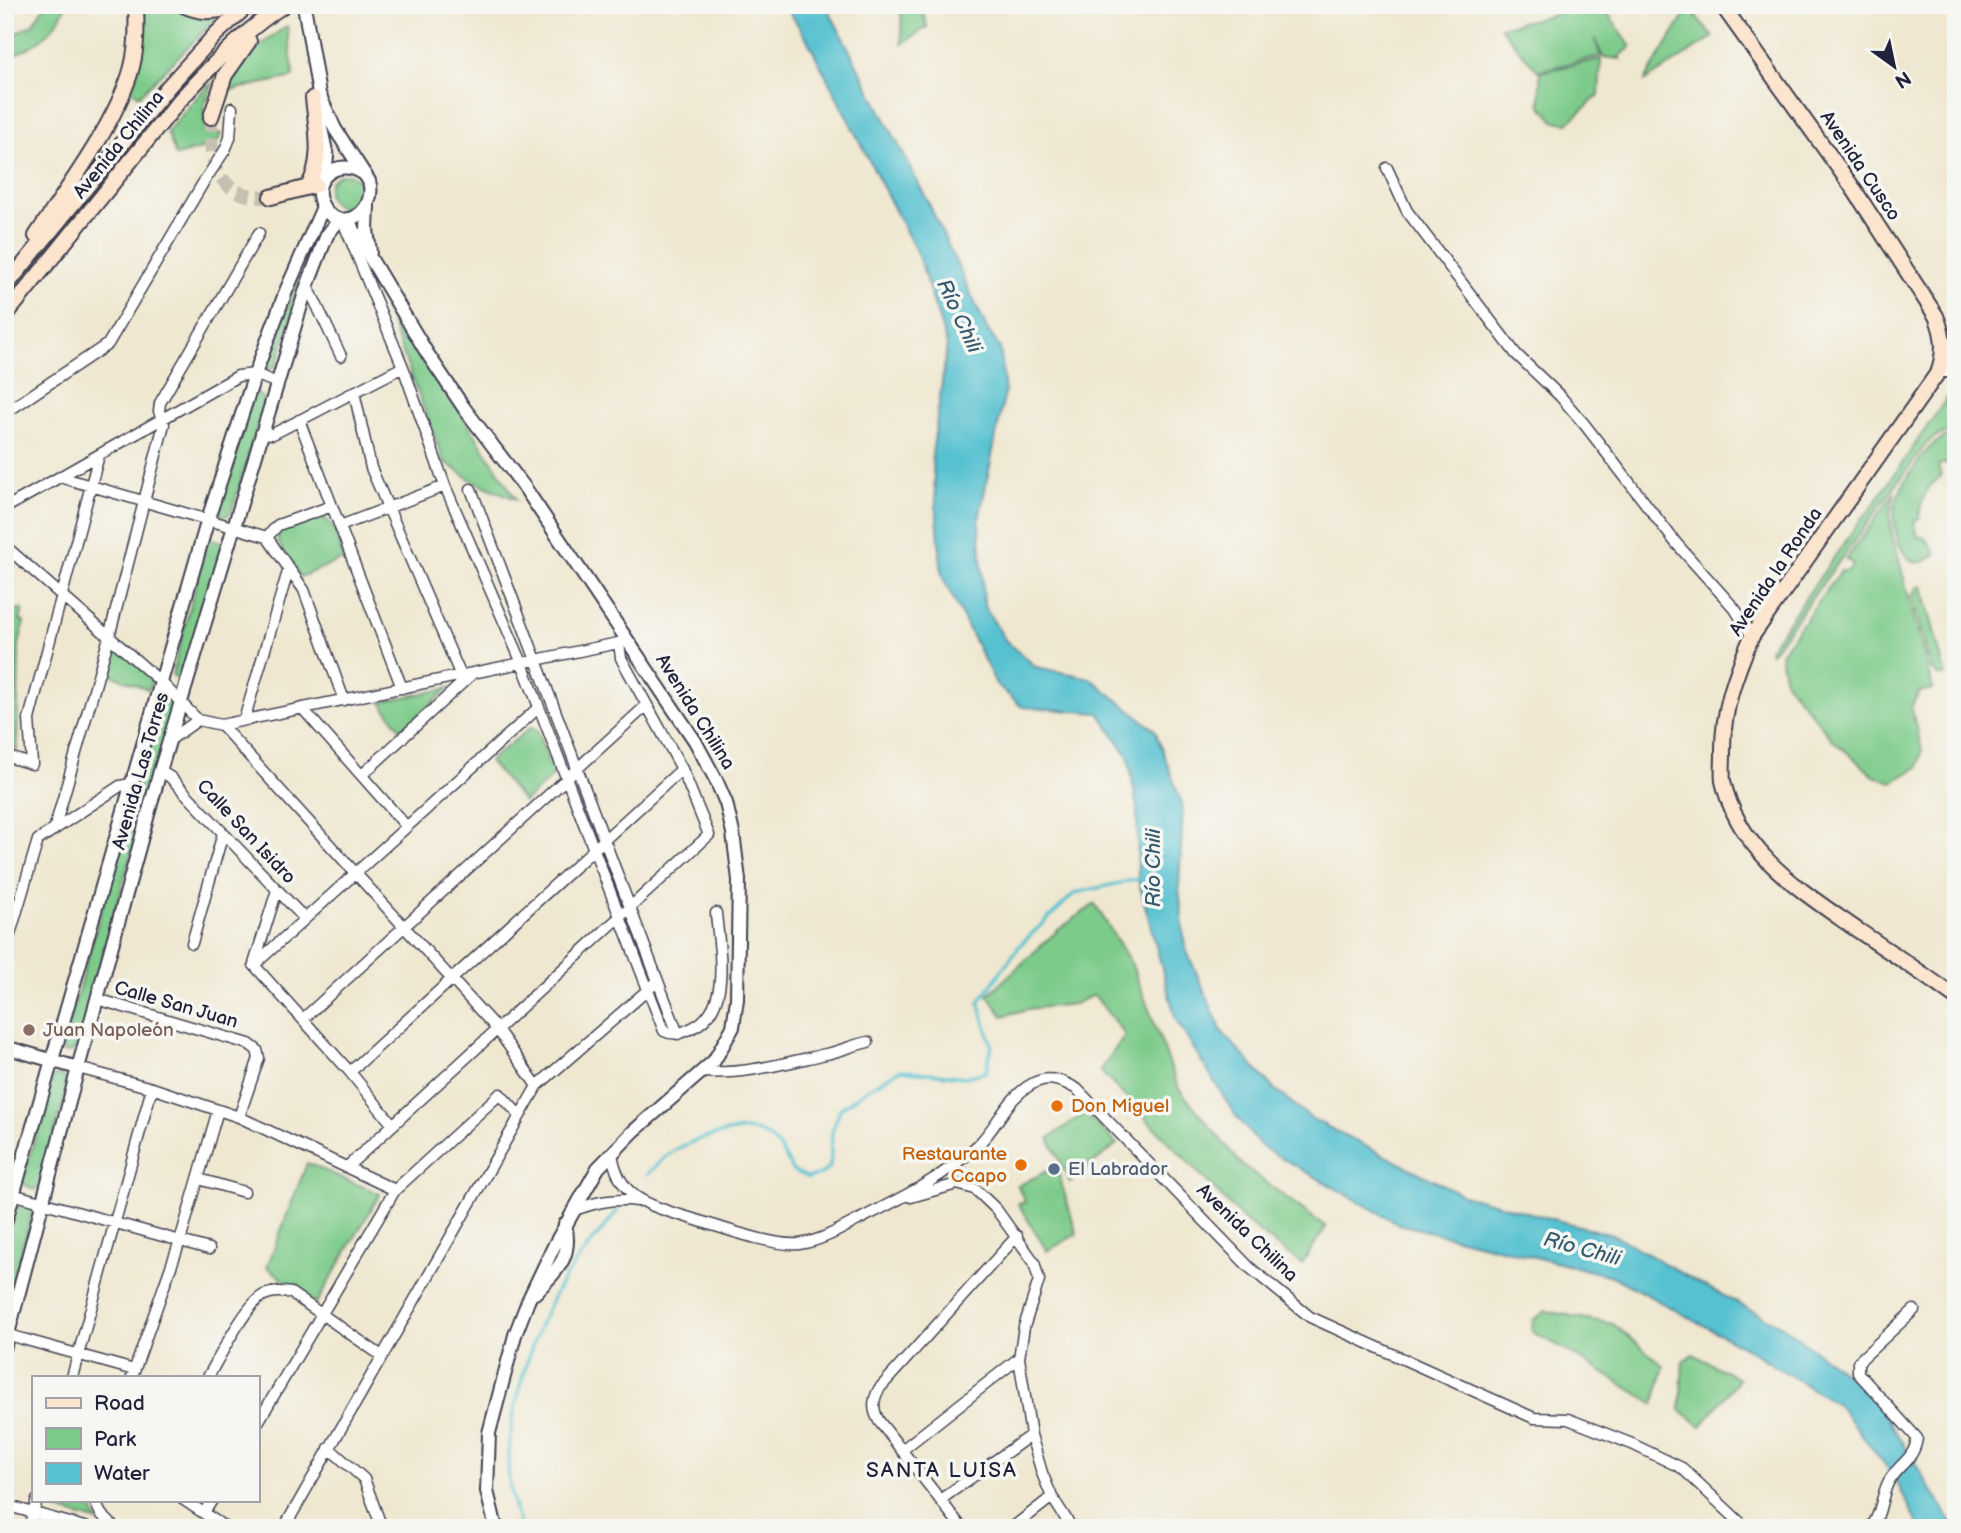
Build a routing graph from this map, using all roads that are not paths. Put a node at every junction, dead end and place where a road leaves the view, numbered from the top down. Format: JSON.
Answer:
{"nodes":[{"id":1,"x":136,"y":5,"type":"edge"},
{"id":2,"x":183,"y":5,"type":"edge"},
{"id":3,"x":235,"y":5,"type":"edge"},
{"id":4,"x":248,"y":5,"type":"edge"},
{"id":5,"x":298,"y":5,"type":"edge"},
{"id":6,"x":304,"y":5,"type":"edge"},
{"id":7,"x":1722,"y":5,"type":"edge"},
{"id":8,"x":281,"y":8,"type":"edge"},
{"id":9,"x":264,"y":19,"type":"junction"},
{"id":10,"x":313,"y":98,"type":"junction"},
{"id":11,"x":232,"y":108,"type":"dead end"},
{"id":12,"x":211,"y":117,"type":"tunnel mouth"},
{"id":13,"x":1387,"y":167,"type":"dead end"},
{"id":14,"x":364,"y":174,"type":"junction"},
{"id":15,"x":318,"y":182,"type":"junction"},
{"id":16,"x":271,"y":197,"type":"tunnel mouth"},
{"id":17,"x":368,"y":206,"type":"junction"},
{"id":18,"x":323,"y":207,"type":"junction"},
{"id":19,"x":343,"y":219,"type":"junction"},
{"id":20,"x":259,"y":233,"type":"dead end"},
{"id":21,"x":371,"y":259,"type":"junction"},
{"id":22,"x":5,"y":285,"type":"edge"},
{"id":23,"x":306,"y":289,"type":"junction"},
{"id":24,"x":5,"y":316,"type":"edge"},
{"id":25,"x":1943,"y":340,"type":"junction"},
{"id":26,"x":1956,"y":355,"type":"edge"},
{"id":27,"x":341,"y":356,"type":"dead end"},
{"id":28,"x":403,"y":367,"type":"junction"},
{"id":29,"x":1939,"y":371,"type":"junction"},
{"id":30,"x":1956,"y":371,"type":"edge"},
{"id":31,"x":255,"y":374,"type":"junction"},
{"id":32,"x":277,"y":383,"type":"junction"},
{"id":33,"x":354,"y":392,"type":"junction"},
{"id":34,"x":5,"y":413,"type":"edge"},
{"id":35,"x":163,"y":418,"type":"junction"},
{"id":36,"x":299,"y":420,"type":"junction"},
{"id":37,"x":261,"y":433,"type":"junction"},
{"id":38,"x":99,"y":455,"type":"junction"},
{"id":39,"x":60,"y":477,"type":"junction"},
{"id":40,"x":91,"y":486,"type":"junction"},
{"id":41,"x":444,"y":486,"type":"junction"},
{"id":42,"x":471,"y":489,"type":"dead end"},
{"id":43,"x":145,"y":501,"type":"junction"},
{"id":44,"x":332,"y":506,"type":"junction"},
{"id":45,"x":5,"y":508,"type":"edge"},
{"id":46,"x":389,"y":508,"type":"junction"},
{"id":47,"x":208,"y":519,"type":"junction"},
{"id":48,"x":340,"y":526,"type":"junction"},
{"id":49,"x":234,"y":528,"type":"junction"},
{"id":50,"x":267,"y":537,"type":"junction"},
{"id":51,"x":5,"y":546,"type":"edge"},
{"id":52,"x":5,"y":553,"type":"edge"},
{"id":53,"x":289,"y":568,"type":"junction"},
{"id":54,"x":5,"y":579,"type":"edge"},
{"id":55,"x":62,"y":596,"type":"junction"},
{"id":56,"x":1752,"y":636,"type":"junction"},
{"id":57,"x":109,"y":637,"type":"junction"},
{"id":58,"x":623,"y":643,"type":"junction"},
{"id":59,"x":536,"y":660,"type":"junction"},
{"id":60,"x":522,"y":663,"type":"junction"},
{"id":61,"x":473,"y":673,"type":"junction"},
{"id":62,"x":461,"y":676,"type":"junction"},
{"id":63,"x":161,"y":682,"type":"junction"},
{"id":64,"x":402,"y":688,"type":"junction"},
{"id":65,"x":344,"y":700,"type":"junction"},
{"id":66,"x":180,"y":702,"type":"junction"},
{"id":67,"x":647,"y":705,"type":"junction"},
{"id":68,"x":302,"y":708,"type":"junction"},
{"id":69,"x":538,"y":708,"type":"junction"},
{"id":70,"x":198,"y":720,"type":"junction"},
{"id":71,"x":244,"y":720,"type":"junction"},
{"id":72,"x":221,"y":725,"type":"junction"},
{"id":73,"x":170,"y":740,"type":"junction"},
{"id":74,"x":5,"y":756,"type":"edge"},
{"id":75,"x":577,"y":768,"type":"junction"},
{"id":76,"x":682,"y":769,"type":"junction"},
{"id":77,"x":160,"y":771,"type":"junction"},
{"id":78,"x":362,"y":775,"type":"junction"},
{"id":79,"x":566,"y":779,"type":"junction"},
{"id":80,"x":131,"y":784,"type":"junction"},
{"id":81,"x":407,"y":827,"type":"junction"},
{"id":82,"x":54,"y":830,"type":"junction"},
{"id":83,"x":223,"y":833,"type":"junction"},
{"id":84,"x":605,"y":840,"type":"junction"},
{"id":85,"x":594,"y":850,"type":"junction"},
{"id":86,"x":356,"y":873,"type":"junction"},
{"id":87,"x":277,"y":890,"type":"junction"},
{"id":88,"x":630,"y":907,"type":"junction"},
{"id":89,"x":716,"y":913,"type":"dead end"},
{"id":90,"x":620,"y":917,"type":"junction"},
{"id":91,"x":305,"y":919,"type":"junction"},
{"id":92,"x":404,"y":927,"type":"junction"},
{"id":93,"x":192,"y":943,"type":"dead end"},
{"id":94,"x":5,"y":951,"type":"edge"},
{"id":95,"x":254,"y":965,"type":"junction"},
{"id":96,"x":452,"y":979,"type":"junction"},
{"id":97,"x":658,"y":981,"type":"junction"},
{"id":98,"x":648,"y":989,"type":"junction"},
{"id":99,"x":1956,"y":998,"type":"edge"},
{"id":100,"x":97,"y":999,"type":"junction"},
{"id":101,"x":303,"y":1019,"type":"junction"},
{"id":102,"x":497,"y":1029,"type":"junction"},
{"id":103,"x":678,"y":1034,"type":"junction"},
{"id":104,"x":868,"y":1042,"type":"dead end"},
{"id":105,"x":5,"y":1047,"type":"edge"},
{"id":106,"x":52,"y":1061,"type":"junction"},
{"id":107,"x":78,"y":1068,"type":"junction"},
{"id":108,"x":350,"y":1072,"type":"junction"},
{"id":109,"x":702,"y":1072,"type":"junction"},
{"id":110,"x":537,"y":1086,"type":"junction"},
{"id":111,"x":152,"y":1088,"type":"junction"},
{"id":112,"x":218,"y":1110,"type":"junction"},
{"id":113,"x":520,"y":1116,"type":"junction"},
{"id":114,"x":239,"y":1117,"type":"junction"},
{"id":115,"x":393,"y":1125,"type":"junction"},
{"id":116,"x":612,"y":1152,"type":"junction"},
{"id":117,"x":347,"y":1167,"type":"junction"},
{"id":118,"x":198,"y":1179,"type":"junction"},
{"id":119,"x":395,"y":1190,"type":"junction"},
{"id":120,"x":244,"y":1192,"type":"dead end"},
{"id":121,"x":9,"y":1194,"type":"edge"},
{"id":122,"x":642,"y":1201,"type":"junction"},
{"id":123,"x":43,"y":1203,"type":"junction"},
{"id":124,"x":892,"y":1203,"type":"junction"},
{"id":125,"x":572,"y":1211,"type":"junction"},
{"id":126,"x":5,"y":1223,"type":"edge"},
{"id":127,"x":114,"y":1223,"type":"junction"},
{"id":128,"x":1017,"y":1236,"type":"junction"},
{"id":129,"x":180,"y":1241,"type":"junction"},
{"id":130,"x":209,"y":1249,"type":"dead end"},
{"id":131,"x":1914,"y":1310,"type":"dead end"},
{"id":132,"x":323,"y":1314,"type":"junction"},
{"id":133,"x":6,"y":1338,"type":"edge"},
{"id":134,"x":78,"y":1354,"type":"junction"},
{"id":135,"x":382,"y":1356,"type":"junction"},
{"id":136,"x":1018,"y":1358,"type":"junction"},
{"id":137,"x":133,"y":1373,"type":"edge"},
{"id":138,"x":72,"y":1376,"type":"edge"},
{"id":139,"x":209,"y":1376,"type":"edge"},
{"id":140,"x":259,"y":1421,"type":"edge"},
{"id":141,"x":1031,"y":1435,"type":"junction"},
{"id":142,"x":329,"y":1448,"type":"junction"},
{"id":143,"x":902,"y":1450,"type":"junction"},
{"id":144,"x":1052,"y":1497,"type":"junction"},
{"id":145,"x":940,"y":1500,"type":"junction"},
{"id":146,"x":36,"y":1502,"type":"edge"},
{"id":147,"x":95,"y":1502,"type":"edge"},
{"id":148,"x":187,"y":1502,"type":"edge"},
{"id":149,"x":211,"y":1502,"type":"edge"},
{"id":150,"x":5,"y":1505,"type":"edge"},
{"id":151,"x":33,"y":1511,"type":"junction"},
{"id":152,"x":204,"y":1513,"type":"junction"},
{"id":153,"x":29,"y":1528,"type":"edge"},
{"id":154,"x":88,"y":1528,"type":"edge"},
{"id":155,"x":115,"y":1528,"type":"edge"},
{"id":156,"x":226,"y":1528,"type":"edge"},
{"id":157,"x":284,"y":1528,"type":"edge"},
{"id":158,"x":382,"y":1528,"type":"edge"},
{"id":159,"x":496,"y":1528,"type":"edge"},
{"id":160,"x":961,"y":1528,"type":"edge"},
{"id":161,"x":1012,"y":1528,"type":"edge"},
{"id":162,"x":1072,"y":1528,"type":"edge"},
{"id":163,"x":1746,"y":1528,"type":"edge"},
{"id":164,"x":1871,"y":1528,"type":"edge"}],
"edges":[{"from":1,"to":22,"type":"main road"},
{"from":2,"to":3,"type":"main road"},
{"from":4,"to":22,"type":"main road","name":"Avenida Chilina"},
{"from":5,"to":10,"type":"street"},
{"from":6,"to":14,"type":"street"},
{"from":7,"to":25,"type":"main road","name":"Avenida Cusco"},
{"from":8,"to":9,"type":"main road","name":"Avenida Chilina"},
{"from":9,"to":12,"type":"main road"},
{"from":9,"to":24,"type":"main road","name":"Avenida Chilina"},
{"from":10,"to":15,"type":"main road"},
{"from":10,"to":15,"type":"street"},
{"from":11,"to":34,"type":"street"},
{"from":13,"to":56,"type":"street"},
{"from":14,"to":15,"type":"street"},
{"from":14,"to":17,"type":"street"},
{"from":15,"to":16,"type":"main road"},
{"from":15,"to":18,"type":"street"},
{"from":17,"to":19,"type":"street"},
{"from":17,"to":21,"type":"street","name":"Avenida Chilina"},
{"from":18,"to":19,"type":"street"},
{"from":18,"to":31,"type":"street","name":"Avenida Las Torres"},
{"from":19,"to":21,"type":"street","name":"Avenida Chilina"},
{"from":19,"to":23,"type":"street","name":"Avenida Las Torres"},
{"from":19,"to":28,"type":"street"},
{"from":20,"to":35,"type":"street"},
{"from":21,"to":58,"type":"street","name":"Avenida Chilina"},
{"from":23,"to":27,"type":"street"},
{"from":23,"to":32,"type":"street","name":"Avenida Las Torres"},
{"from":25,"to":26,"type":"street","name":"Avenida Cusco"},
{"from":25,"to":29,"type":"main road","name":"Avenida la Ronda"},
{"from":28,"to":33,"type":"street"},
{"from":28,"to":41,"type":"street"},
{"from":29,"to":30,"type":"street"},
{"from":29,"to":56,"type":"main road","name":"Avenida la Ronda"},
{"from":31,"to":32,"type":"street"},
{"from":31,"to":35,"type":"street"},
{"from":31,"to":47,"type":"street","name":"Avenida Las Torres"},
{"from":32,"to":37,"type":"street","name":"Avenida Las Torres"},
{"from":33,"to":36,"type":"street"},
{"from":33,"to":46,"type":"street"},
{"from":35,"to":38,"type":"street"},
{"from":35,"to":43,"type":"street"},
{"from":36,"to":37,"type":"street"},
{"from":36,"to":44,"type":"street"},
{"from":37,"to":49,"type":"street","name":"Avenida Las Torres"},
{"from":38,"to":39,"type":"street"},
{"from":38,"to":40,"type":"street"},
{"from":39,"to":40,"type":"street"},
{"from":39,"to":45,"type":"street"},
{"from":40,"to":43,"type":"street"},
{"from":40,"to":55,"type":"street"},
{"from":41,"to":46,"type":"street"},
{"from":41,"to":60,"type":"street"},
{"from":42,"to":59,"type":"street"},
{"from":43,"to":47,"type":"street"},
{"from":43,"to":57,"type":"street"},
{"from":44,"to":48,"type":"street"},
{"from":44,"to":50,"type":"street"},
{"from":46,"to":48,"type":"street"},
{"from":46,"to":62,"type":"street"},
{"from":47,"to":49,"type":"street"},
{"from":47,"to":63,"type":"street","name":"Avenida Las Torres"},
{"from":48,"to":64,"type":"street"},
{"from":49,"to":50,"type":"street"},
{"from":49,"to":66,"type":"street","name":"Avenida Las Torres"},
{"from":50,"to":53,"type":"street"},
{"from":51,"to":55,"type":"street"},
{"from":52,"to":54,"type":"street"},
{"from":53,"to":65,"type":"street"},
{"from":53,"to":71,"type":"street"},
{"from":55,"to":57,"type":"street"},
{"from":55,"to":74,"type":"street"},
{"from":56,"to":99,"type":"main road","name":"Avenida la Ronda"},
{"from":57,"to":63,"type":"street"},
{"from":57,"to":82,"type":"street"},
{"from":58,"to":59,"type":"street"},
{"from":58,"to":67,"type":"street"},
{"from":58,"to":109,"type":"street","name":"Avenida Chilina"},
{"from":59,"to":60,"type":"street"},
{"from":59,"to":75,"type":"street"},
{"from":60,"to":61,"type":"street"},
{"from":60,"to":69,"type":"street"},
{"from":61,"to":62,"type":"street"},
{"from":61,"to":78,"type":"street"},
{"from":62,"to":64,"type":"street"},
{"from":63,"to":66,"type":"street"},
{"from":63,"to":80,"type":"street","name":"Avenida Las Torres"},
{"from":64,"to":65,"type":"street"},
{"from":65,"to":68,"type":"street"},
{"from":66,"to":70,"type":"street"},
{"from":66,"to":73,"type":"street","name":"Avenida Las Torres"},
{"from":67,"to":75,"type":"street"},
{"from":67,"to":76,"type":"street"},
{"from":68,"to":71,"type":"street"},
{"from":68,"to":78,"type":"street"},
{"from":69,"to":79,"type":"street"},
{"from":69,"to":81,"type":"street"},
{"from":70,"to":72,"type":"street"},
{"from":70,"to":73,"type":"street"},
{"from":71,"to":72,"type":"street"},
{"from":72,"to":86,"type":"street"},
{"from":73,"to":77,"type":"street","name":"Avenida Las Torres"},
{"from":75,"to":79,"type":"street"},
{"from":75,"to":84,"type":"street"},
{"from":76,"to":84,"type":"street"},
{"from":76,"to":88,"type":"street"},
{"from":77,"to":83,"type":"street","name":"Calle San Isidro"},
{"from":77,"to":100,"type":"street","name":"Avenida Las Torres"},
{"from":78,"to":81,"type":"street"},
{"from":79,"to":85,"type":"street"},
{"from":79,"to":92,"type":"street"},
{"from":80,"to":82,"type":"street"},
{"from":80,"to":106,"type":"street","name":"Avenida Las Torres"},
{"from":81,"to":86,"type":"street"},
{"from":82,"to":94,"type":"street"},
{"from":83,"to":87,"type":"street","name":"Calle San Isidro"},
{"from":83,"to":93,"type":"street"},
{"from":84,"to":85,"type":"street"},
{"from":84,"to":88,"type":"street"},
{"from":85,"to":90,"type":"street"},
{"from":85,"to":96,"type":"street"},
{"from":86,"to":91,"type":"street"},
{"from":86,"to":92,"type":"street"},
{"from":87,"to":91,"type":"street","name":"Calle San Isidro"},
{"from":87,"to":95,"type":"street"},
{"from":88,"to":90,"type":"street"},
{"from":88,"to":97,"type":"street"},
{"from":89,"to":103,"type":"street"},
{"from":90,"to":98,"type":"street"},
{"from":90,"to":102,"type":"street"},
{"from":91,"to":95,"type":"street"},
{"from":92,"to":96,"type":"street"},
{"from":92,"to":101,"type":"street"},
{"from":95,"to":101,"type":"street"},
{"from":96,"to":102,"type":"street"},
{"from":96,"to":108,"type":"street"},
{"from":97,"to":98,"type":"street"},
{"from":97,"to":103,"type":"street"},
{"from":98,"to":103,"type":"street"},
{"from":98,"to":110,"type":"street"},
{"from":100,"to":107,"type":"street","name":"Avenida Las Torres"},
{"from":100,"to":114,"type":"street","name":"Calle San Juan"},
{"from":101,"to":108,"type":"street"},
{"from":102,"to":110,"type":"street"},
{"from":102,"to":115,"type":"street"},
{"from":104,"to":109,"type":"street"},
{"from":105,"to":106,"type":"street"},
{"from":106,"to":107,"type":"street"},
{"from":106,"to":121,"type":"street","name":"Avenida Las Torres"},
{"from":107,"to":111,"type":"street"},
{"from":107,"to":123,"type":"street","name":"Avenida Las Torres"},
{"from":108,"to":115,"type":"street"},
{"from":109,"to":116,"type":"street","name":"Avenida Chilina"},
{"from":110,"to":113,"type":"street"},
{"from":111,"to":112,"type":"street"},
{"from":111,"to":127,"type":"street"},
{"from":112,"to":114,"type":"street"},
{"from":112,"to":118,"type":"street"},
{"from":113,"to":119,"type":"street"},
{"from":113,"to":135,"type":"street"},
{"from":114,"to":117,"type":"street"},
{"from":115,"to":117,"type":"street"},
{"from":116,"to":122,"type":"street","name":"Avenida Chilina"},
{"from":116,"to":125,"type":"street"},
{"from":117,"to":119,"type":"street"},
{"from":118,"to":120,"type":"street"},
{"from":118,"to":129,"type":"street"},
{"from":119,"to":132,"type":"street"},
{"from":121,"to":123,"type":"street"},
{"from":121,"to":126,"type":"street","name":"Avenida Las Torres"},
{"from":122,"to":124,"type":"street","name":"Avenida Chilina"},
{"from":122,"to":125,"type":"street","name":"Avenida Chilina"},
{"from":123,"to":127,"type":"street"},
{"from":123,"to":133,"type":"street","name":"Avenida Las Torres"},
{"from":124,"to":128,"type":"street"},
{"from":124,"to":163,"type":"street","name":"Avenida Chilina"},
{"from":125,"to":159,"type":"street"},
{"from":127,"to":129,"type":"street"},
{"from":127,"to":134,"type":"street"},
{"from":128,"to":136,"type":"street"},
{"from":128,"to":143,"type":"street"},
{"from":129,"to":130,"type":"street"},
{"from":129,"to":137,"type":"street"},
{"from":131,"to":164,"type":"street"},
{"from":132,"to":135,"type":"street"},
{"from":132,"to":139,"type":"street"},
{"from":132,"to":140,"type":"street"},
{"from":133,"to":134,"type":"street"},
{"from":134,"to":137,"type":"street"},
{"from":134,"to":138,"type":"street"},
{"from":135,"to":142,"type":"street"},
{"from":136,"to":141,"type":"street"},
{"from":136,"to":143,"type":"street"},
{"from":141,"to":144,"type":"street"},
{"from":141,"to":145,"type":"street"},
{"from":142,"to":157,"type":"street"},
{"from":142,"to":158,"type":"street"},
{"from":143,"to":145,"type":"street"},
{"from":144,"to":161,"type":"street"},
{"from":144,"to":162,"type":"street"},
{"from":145,"to":160,"type":"street"},
{"from":146,"to":151,"type":"street"},
{"from":147,"to":155,"type":"street"},
{"from":148,"to":152,"type":"street"},
{"from":149,"to":152,"type":"street"},
{"from":150,"to":151,"type":"street"},
{"from":151,"to":153,"type":"street"},
{"from":151,"to":154,"type":"street"},
{"from":152,"to":156,"type":"street"}]}
